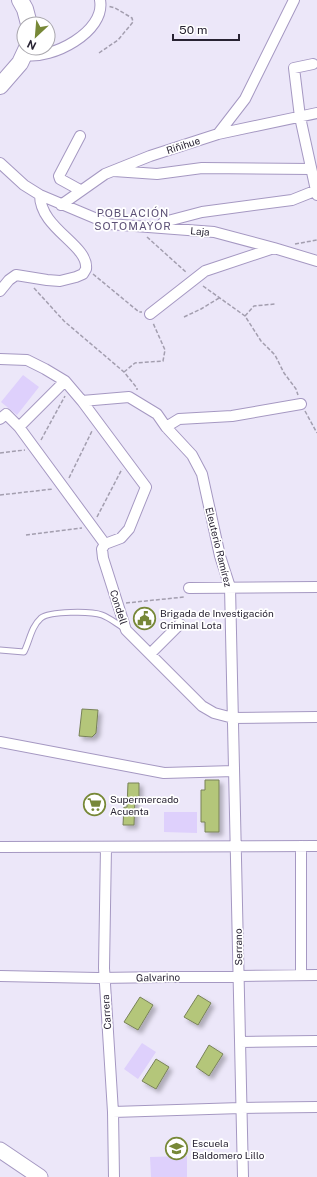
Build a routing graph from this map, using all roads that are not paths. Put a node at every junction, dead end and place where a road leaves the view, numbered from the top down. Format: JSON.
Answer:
{"nodes":[{"id":1,"x":20,"y":0,"type":"edge"},
{"id":2,"x":294,"y":0,"type":"edge"},
{"id":3,"x":100,"y":3,"type":"edge"},
{"id":4,"x":27,"y":16,"type":"edge"},
{"id":5,"x":56,"y":50,"type":"edge"},
{"id":6,"x":24,"y":56,"type":"edge"},
{"id":7,"x":313,"y":64,"type":"dead end"},
{"id":8,"x":0,"y":86,"type":"edge"},
{"id":9,"x":317,"y":113,"type":"edge"},
{"id":10,"x":300,"y":117,"type":"junction"},
{"id":11,"x":218,"y":134,"type":"junction"},
{"id":12,"x":80,"y":136,"type":"dead end"},
{"id":13,"x":0,"y":163,"type":"edge"},
{"id":14,"x":311,"y":169,"type":"junction"},
{"id":15,"x":112,"y":171,"type":"junction"},
{"id":16,"x":80,"y":190,"type":"junction"},
{"id":17,"x":317,"y":192,"type":"edge"},
{"id":18,"x":40,"y":195,"type":"junction"},
{"id":19,"x":61,"y":205,"type":"junction"},
{"id":20,"x":159,"y":227,"type":"junction"},
{"id":21,"x":274,"y":248,"type":"junction"},
{"id":22,"x":317,"y":261,"type":"edge"},
{"id":23,"x":0,"y":291,"type":"edge"},
{"id":24,"x":150,"y":314,"type":"road end"},
{"id":25,"x":0,"y":359,"type":"edge"},
{"id":26,"x":68,"y":384,"type":"junction"},
{"id":27,"x":82,"y":401,"type":"junction"},
{"id":28,"x":301,"y":404,"type":"road end"},
{"id":29,"x":0,"y":419,"type":"edge"},
{"id":30,"x":20,"y":427,"type":"junction"},
{"id":31,"x":166,"y":427,"type":"junction"},
{"id":32,"x":105,"y":544,"type":"junction"},
{"id":33,"x":230,"y":587,"type":"junction"},
{"id":34,"x":317,"y":587,"type":"edge"},
{"id":35,"x":189,"y":592,"type":"road end"},
{"id":36,"x":180,"y":624,"type":"dead end"},
{"id":37,"x":126,"y":630,"type":"junction"},
{"id":38,"x":0,"y":650,"type":"edge"},
{"id":39,"x":151,"y":654,"type":"junction"},
{"id":40,"x":233,"y":718,"type":"junction"},
{"id":41,"x":317,"y":718,"type":"edge"},
{"id":42,"x":0,"y":742,"type":"edge"},
{"id":43,"x":234,"y":771,"type":"junction"},
{"id":44,"x":301,"y":846,"type":"junction"},
{"id":45,"x":317,"y":846,"type":"edge"},
{"id":46,"x":0,"y":847,"type":"edge"},
{"id":47,"x":106,"y":847,"type":"junction"},
{"id":48,"x":236,"y":847,"type":"junction"},
{"id":49,"x":301,"y":975,"type":"junction"},
{"id":50,"x":317,"y":975,"type":"edge"},
{"id":51,"x":0,"y":976,"type":"edge"},
{"id":52,"x":238,"y":976,"type":"junction"},
{"id":53,"x":104,"y":978,"type":"junction"},
{"id":54,"x":317,"y":1041,"type":"edge"},
{"id":55,"x":240,"y":1042,"type":"junction"},
{"id":56,"x":317,"y":1107,"type":"edge"},
{"id":57,"x":241,"y":1108,"type":"junction"},
{"id":58,"x":113,"y":1112,"type":"junction"},
{"id":59,"x":0,"y":1150,"type":"edge"},
{"id":60,"x":40,"y":1177,"type":"edge"},
{"id":61,"x":114,"y":1177,"type":"edge"},
{"id":62,"x":243,"y":1177,"type":"edge"}],
"edges":[{"from":1,"to":4,"type":"main road"},
{"from":2,"to":11,"type":"street"},
{"from":3,"to":5,"type":"street"},
{"from":6,"to":8,"type":"main road"},
{"from":7,"to":10,"type":"street"},
{"from":9,"to":10,"type":"street","name":"Riñihue"},
{"from":10,"to":11,"type":"street","name":"Riñihue"},
{"from":10,"to":14,"type":"street"},
{"from":11,"to":15,"type":"street","name":"Riñihue"},
{"from":12,"to":16,"type":"street"},
{"from":13,"to":18,"type":"street","name":"Laja"},
{"from":14,"to":15,"type":"street"},
{"from":14,"to":17,"type":"street"},
{"from":15,"to":16,"type":"street","name":"Riñihue"},
{"from":16,"to":19,"type":"street","name":"Riñihue"},
{"from":17,"to":20,"type":"street"},
{"from":18,"to":19,"type":"street","name":"Laja"},
{"from":18,"to":23,"type":"street"},
{"from":19,"to":20,"type":"street","name":"Laja"},
{"from":20,"to":21,"type":"street","name":"Laja"},
{"from":21,"to":22,"type":"street","name":"Laja"},
{"from":21,"to":24,"type":"street"},
{"from":25,"to":26,"type":"street"},
{"from":26,"to":27,"type":"street"},
{"from":26,"to":30,"type":"street"},
{"from":27,"to":31,"type":"street","name":"Eleuterio Ramírez"},
{"from":27,"to":32,"type":"street"},
{"from":28,"to":31,"type":"street"},
{"from":29,"to":30,"type":"street"},
{"from":30,"to":32,"type":"street"},
{"from":31,"to":33,"type":"street","name":"Eleuterio Ramírez"},
{"from":32,"to":37,"type":"street","name":"Condell"},
{"from":33,"to":34,"type":"street"},
{"from":33,"to":35,"type":"street"},
{"from":33,"to":40,"type":"street","name":"Eleuterio Ramírez"},
{"from":36,"to":39,"type":"street"},
{"from":37,"to":38,"type":"lane"},
{"from":37,"to":39,"type":"street","name":"Condell"},
{"from":39,"to":40,"type":"street","name":"Condell"},
{"from":40,"to":41,"type":"street","name":"Condell"},
{"from":40,"to":43,"type":"street","name":"Serrano"},
{"from":42,"to":43,"type":"street"},
{"from":43,"to":48,"type":"street","name":"Serrano"},
{"from":44,"to":45,"type":"street"},
{"from":44,"to":48,"type":"street"},
{"from":44,"to":49,"type":"street"},
{"from":46,"to":47,"type":"street"},
{"from":47,"to":48,"type":"street"},
{"from":47,"to":53,"type":"street","name":"Carrera"},
{"from":48,"to":52,"type":"street","name":"Serrano"},
{"from":49,"to":50,"type":"street","name":"Galvarino"},
{"from":49,"to":52,"type":"street","name":"Galvarino"},
{"from":51,"to":53,"type":"street","name":"Galvarino"},
{"from":52,"to":53,"type":"street","name":"Galvarino"},
{"from":52,"to":55,"type":"street","name":"Serrano"},
{"from":53,"to":58,"type":"street","name":"Carrera"},
{"from":54,"to":55,"type":"street"},
{"from":55,"to":57,"type":"street","name":"Serrano"},
{"from":56,"to":57,"type":"street"},
{"from":57,"to":58,"type":"street"},
{"from":57,"to":62,"type":"street","name":"Serrano"},
{"from":58,"to":61,"type":"street","name":"Carrera"},
{"from":59,"to":60,"type":"main road"}]}
